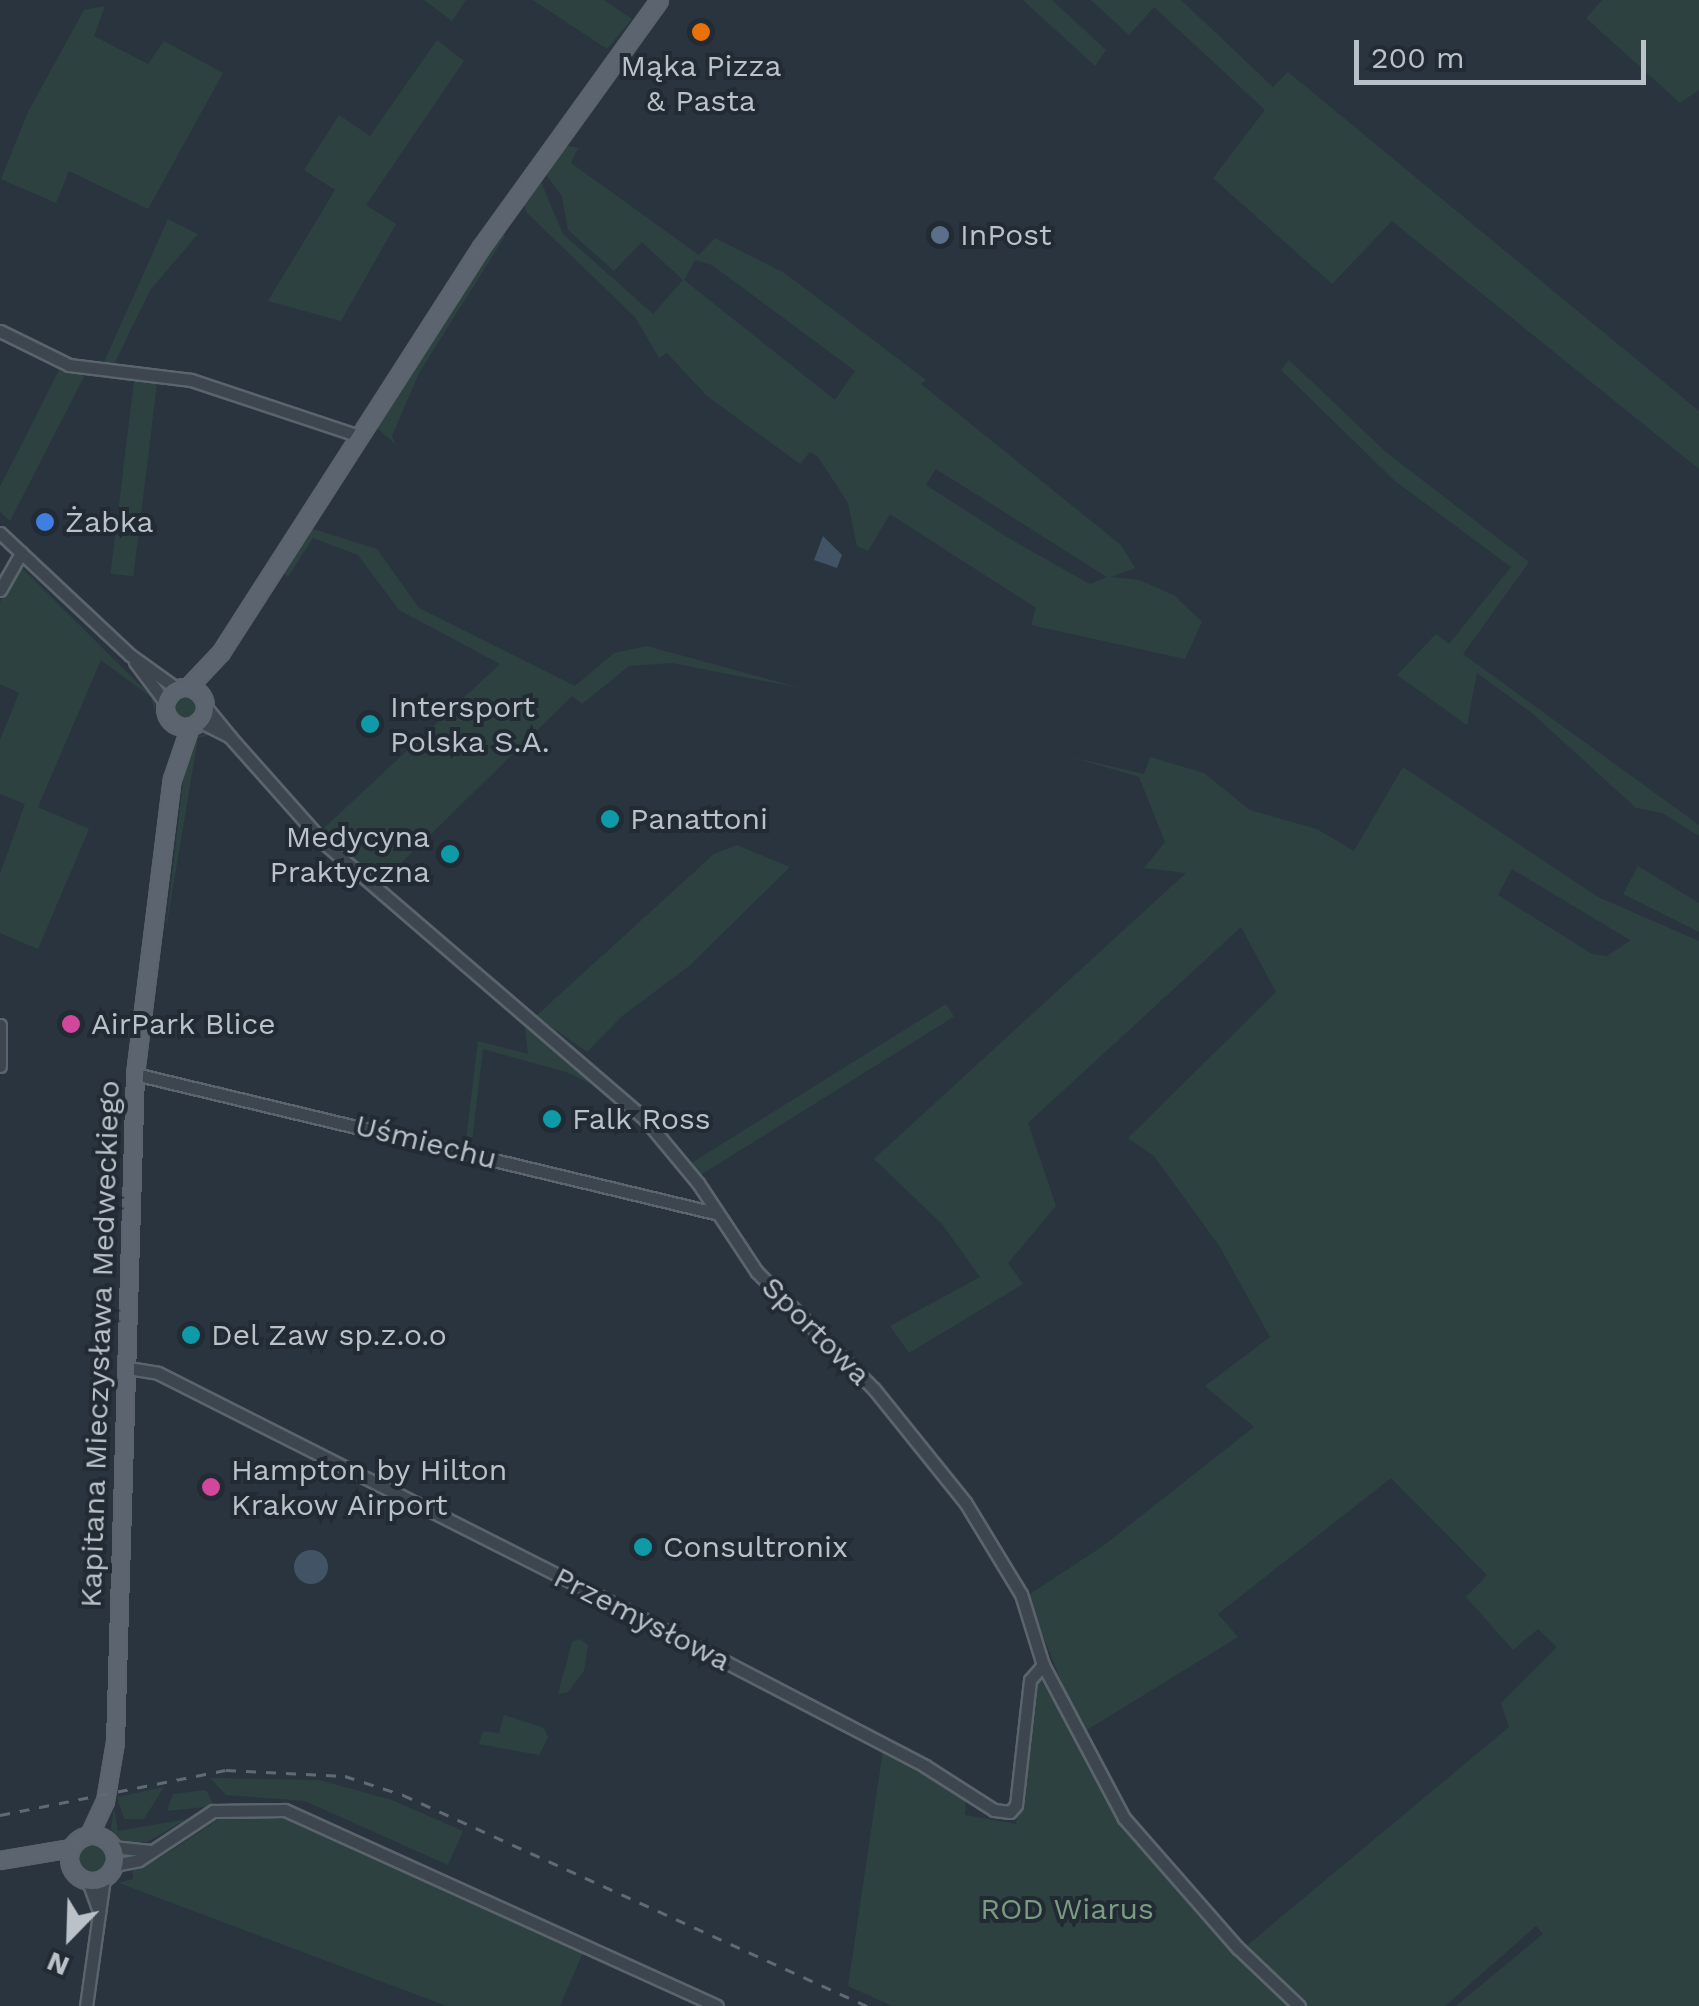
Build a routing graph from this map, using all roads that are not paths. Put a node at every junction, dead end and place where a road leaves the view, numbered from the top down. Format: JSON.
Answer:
{"nodes":[{"id":1,"x":659,"y":0,"type":"edge"},
{"id":2,"x":0,"y":332,"type":"edge"},
{"id":3,"x":359,"y":436,"type":"junction"},
{"id":4,"x":0,"y":533,"type":"edge"},
{"id":5,"x":21,"y":553,"type":"junction"},
{"id":6,"x":0,"y":590,"type":"edge"},
{"id":7,"x":187,"y":706,"type":"junction"},
{"id":8,"x":1,"y":1029,"type":"edge"},
{"id":9,"x":0,"y":1066,"type":"edge"},
{"id":10,"x":135,"y":1074,"type":"junction"},
{"id":11,"x":715,"y":1213,"type":"junction"},
{"id":12,"x":128,"y":1368,"type":"junction"},
{"id":13,"x":1043,"y":1664,"type":"junction"},
{"id":14,"x":102,"y":1840,"type":"junction"},
{"id":15,"x":151,"y":1851,"type":"junction"},
{"id":16,"x":70,"y":1856,"type":"junction"},
{"id":17,"x":0,"y":1860,"type":"edge"},
{"id":18,"x":102,"y":1875,"type":"junction"},
{"id":19,"x":86,"y":2006,"type":"edge"},
{"id":20,"x":718,"y":2006,"type":"edge"},
{"id":21,"x":1300,"y":2006,"type":"edge"}],
"edges":[{"from":1,"to":3,"type":"main road"},
{"from":2,"to":3,"type":"street"},
{"from":3,"to":7,"type":"main road"},
{"from":4,"to":5,"type":"street"},
{"from":5,"to":6,"type":"street"},
{"from":5,"to":7,"type":"street"},
{"from":7,"to":10,"type":"main road","name":"Kapitana Mieczysława Medweckiego"},
{"from":7,"to":11,"type":"street","name":"Sportowa"},
{"from":8,"to":9,"type":"street"},
{"from":10,"to":11,"type":"street","name":"Uśmiechu"},
{"from":10,"to":12,"type":"main road","name":"Kapitana Mieczysława Medweckiego"},
{"from":11,"to":13,"type":"street","name":"Sportowa"},
{"from":12,"to":13,"type":"street","name":"Przemysłowa"},
{"from":12,"to":14,"type":"main road","name":"Kapitana Mieczysława Medweckiego"},
{"from":13,"to":21,"type":"street","name":"Sportowa"},
{"from":14,"to":15,"type":"street"},
{"from":14,"to":16,"type":"main road"},
{"from":14,"to":18,"type":"main road"},
{"from":15,"to":18,"type":"street"},
{"from":15,"to":20,"type":"street"},
{"from":16,"to":17,"type":"main road"},
{"from":16,"to":18,"type":"main road"},
{"from":18,"to":19,"type":"street"}]}
